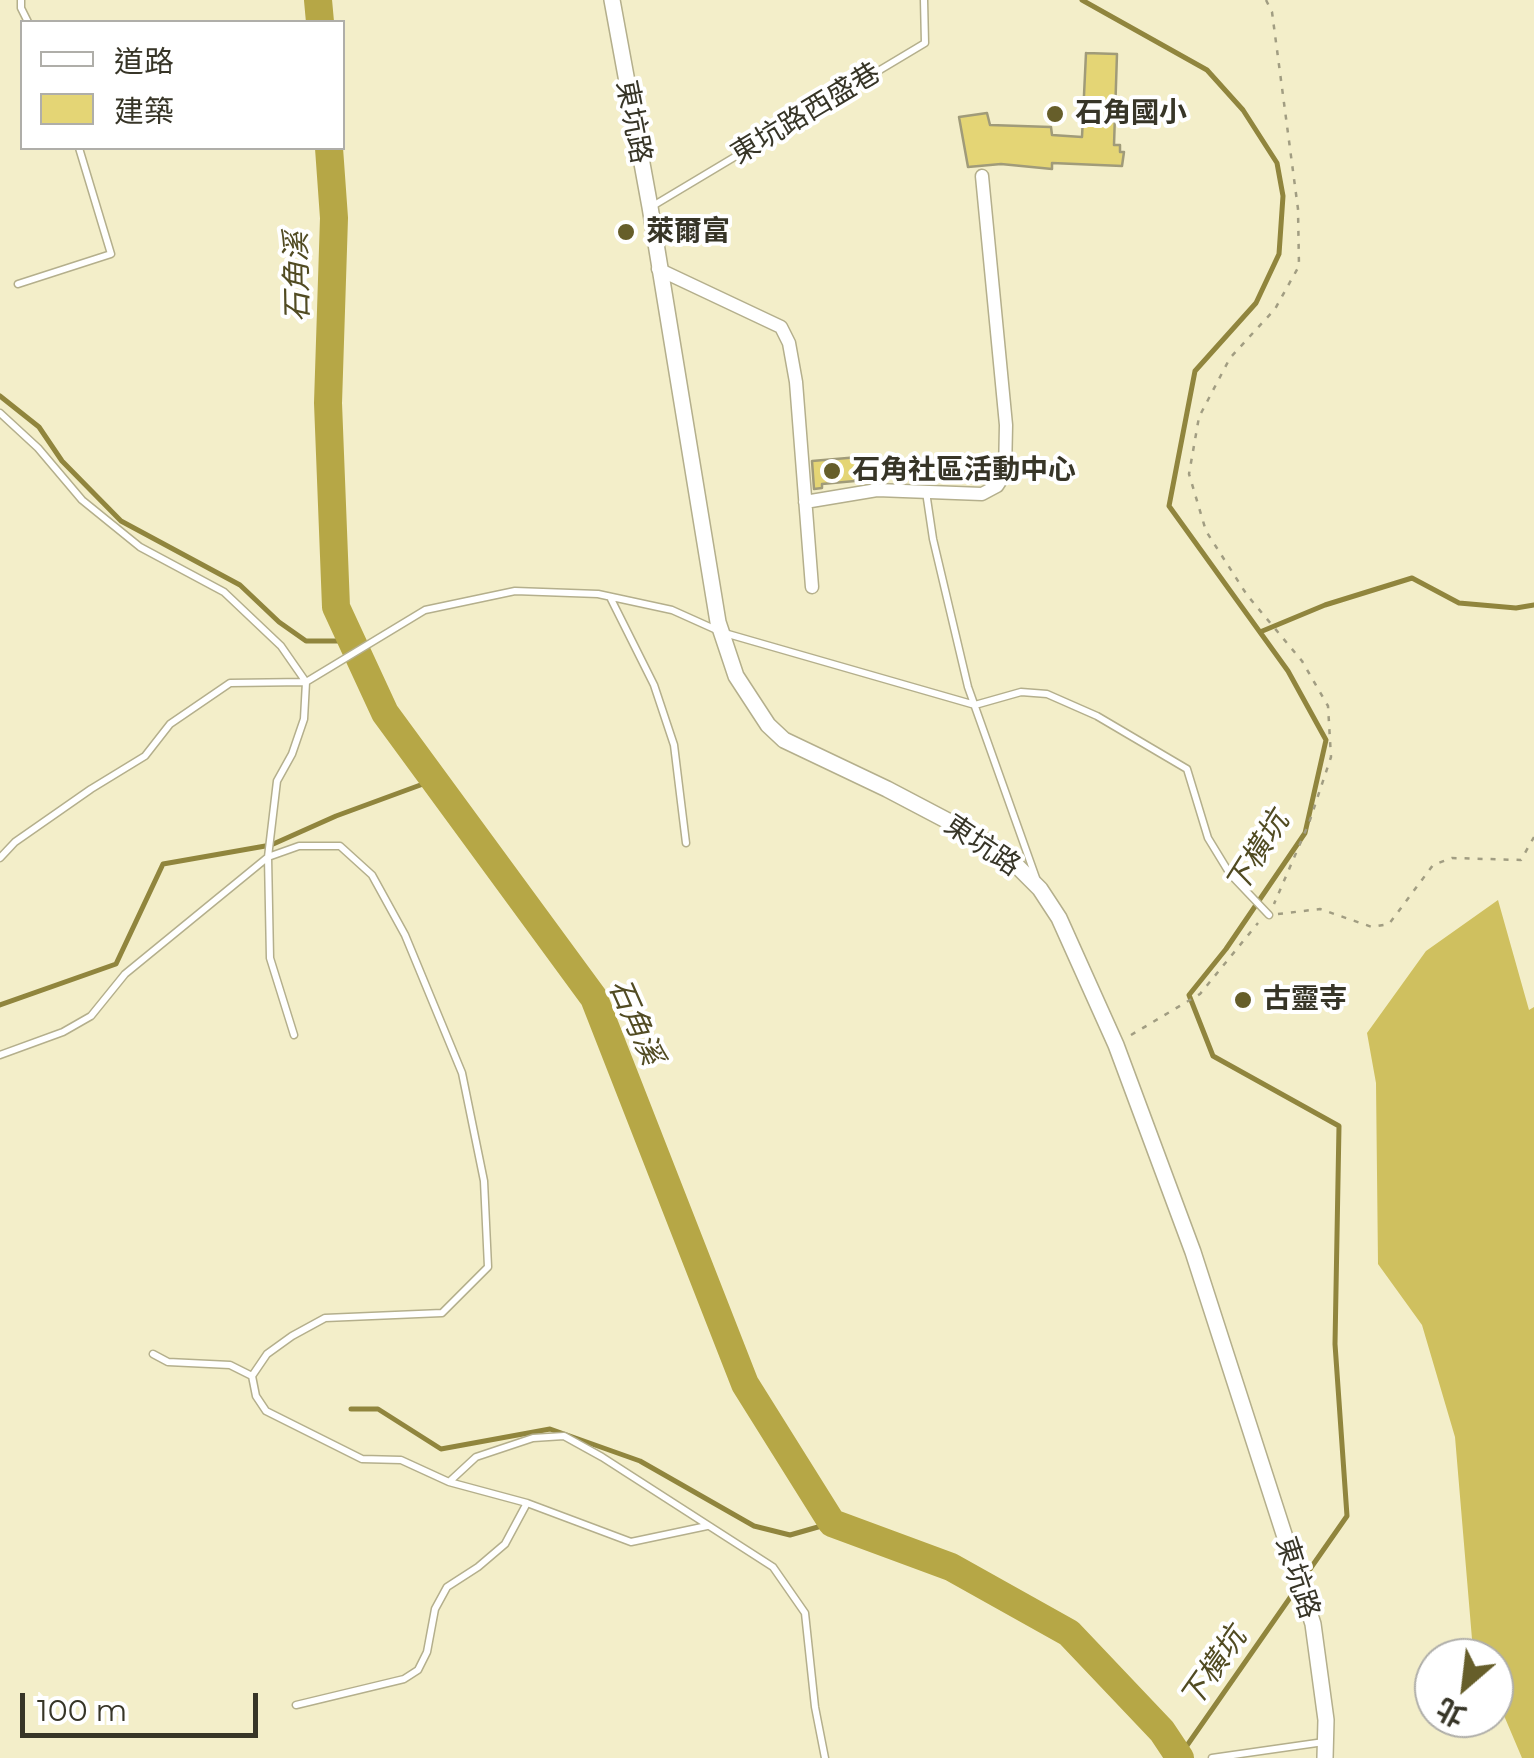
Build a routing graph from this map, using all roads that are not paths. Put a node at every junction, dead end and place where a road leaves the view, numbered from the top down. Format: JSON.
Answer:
{"nodes":[{"id":1,"x":612,"y":0,"type":"edge"},
{"id":2,"x":924,"y":0,"type":"edge"},
{"id":3,"x":81,"y":150,"type":"edge"},
{"id":4,"x":982,"y":176,"type":"dead end"},
{"id":5,"x":650,"y":208,"type":"junction"},
{"id":6,"x":658,"y":270,"type":"junction"},
{"id":7,"x":18,"y":284,"type":"dead end"},
{"id":8,"x":0,"y":412,"type":"edge"},
{"id":9,"x":926,"y":491,"type":"junction"},
{"id":10,"x":804,"y":502,"type":"junction"},
{"id":11,"x":812,"y":586,"type":"dead end"},
{"id":12,"x":609,"y":596,"type":"junction"},
{"id":13,"x":721,"y":632,"type":"junction"},
{"id":14,"x":306,"y":682,"type":"junction"},
{"id":15,"x":975,"y":706,"type":"junction"},
{"id":16,"x":686,"y":843,"type":"dead end"},
{"id":17,"x":268,"y":857,"type":"junction"},
{"id":18,"x":0,"y":858,"type":"edge"},
{"id":19,"x":1040,"y":889,"type":"junction"},
{"id":20,"x":1267,"y":912,"type":"road end"},
{"id":21,"x":294,"y":1035,"type":"dead end"},
{"id":22,"x":0,"y":1055,"type":"edge"},
{"id":23,"x":152,"y":1354,"type":"dead end"},
{"id":24,"x":252,"y":1376,"type":"junction"},
{"id":25,"x":449,"y":1482,"type":"junction"},
{"id":26,"x":528,"y":1503,"type":"junction"},
{"id":27,"x":707,"y":1526,"type":"junction"},
{"id":28,"x":296,"y":1705,"type":"dead end"},
{"id":29,"x":1325,"y":1750,"type":"edge"},
{"id":30,"x":825,"y":1758,"type":"edge"},
{"id":31,"x":1212,"y":1758,"type":"edge"}],
"edges":[{"from":1,"to":5,"type":"street","name":"東坑路"},
{"from":2,"to":5,"type":"lane","name":"東坑路西盛巷"},
{"from":3,"to":7,"type":"lane"},
{"from":4,"to":9,"type":"street"},
{"from":5,"to":6,"type":"street","name":"東坑路"},
{"from":6,"to":10,"type":"street"},
{"from":6,"to":13,"type":"street","name":"東坑路"},
{"from":8,"to":14,"type":"lane"},
{"from":9,"to":10,"type":"street"},
{"from":9,"to":15,"type":"lane"},
{"from":10,"to":11,"type":"street"},
{"from":12,"to":13,"type":"lane"},
{"from":12,"to":14,"type":"lane"},
{"from":12,"to":16,"type":"lane"},
{"from":13,"to":15,"type":"lane"},
{"from":13,"to":19,"type":"street","name":"東坑路"},
{"from":14,"to":17,"type":"lane"},
{"from":14,"to":18,"type":"lane"},
{"from":15,"to":19,"type":"lane"},
{"from":15,"to":20,"type":"lane"},
{"from":17,"to":21,"type":"lane"},
{"from":17,"to":22,"type":"lane"},
{"from":17,"to":24,"type":"lane"},
{"from":19,"to":29,"type":"street","name":"東坑路"},
{"from":23,"to":24,"type":"lane"},
{"from":24,"to":25,"type":"lane"},
{"from":25,"to":26,"type":"lane"},
{"from":25,"to":27,"type":"lane"},
{"from":26,"to":27,"type":"lane"},
{"from":26,"to":28,"type":"lane"},
{"from":27,"to":30,"type":"lane"},
{"from":29,"to":31,"type":"lane"}]}
